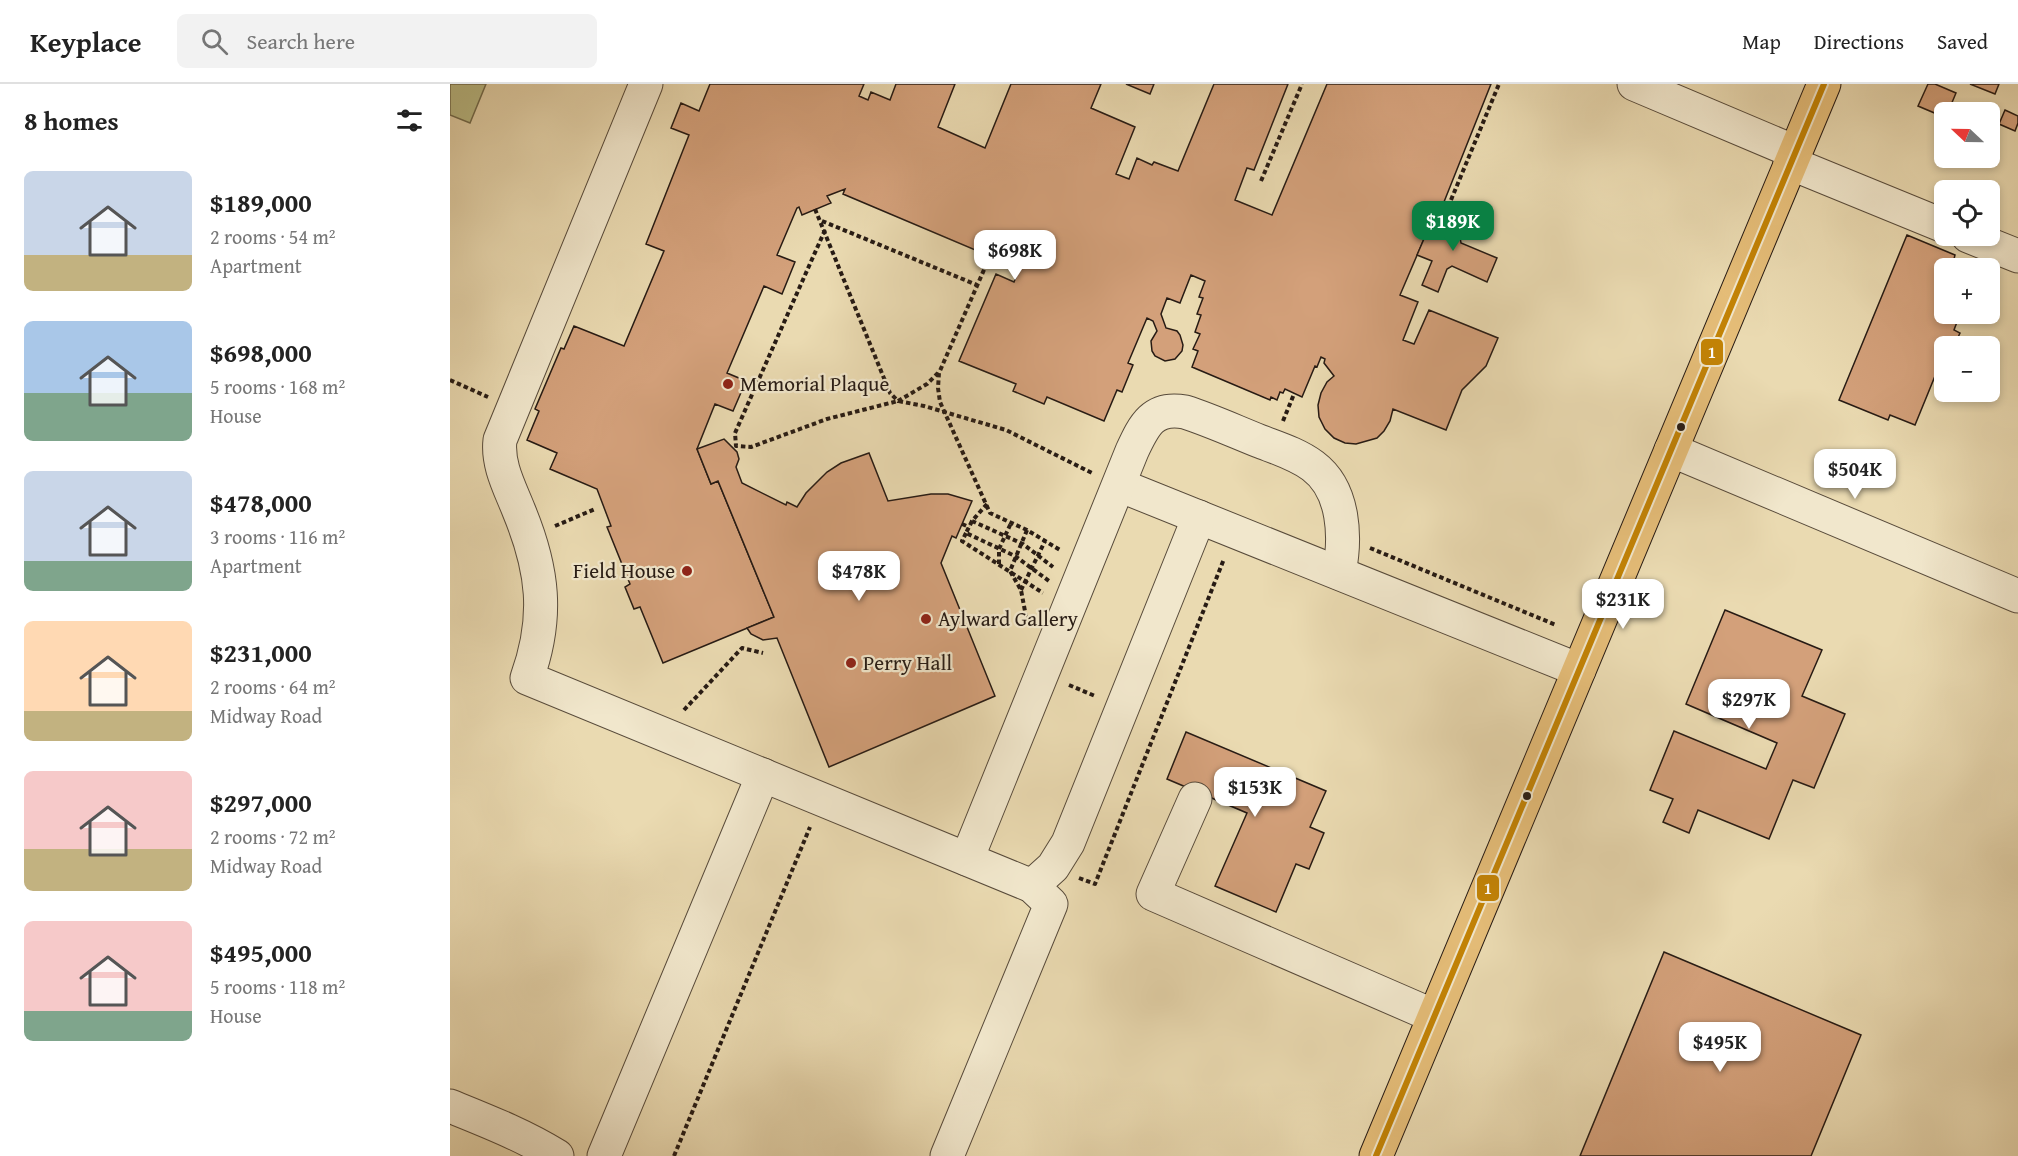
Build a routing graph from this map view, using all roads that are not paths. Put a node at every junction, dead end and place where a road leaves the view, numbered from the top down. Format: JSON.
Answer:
{"nodes":[{"id":1,"x":646,"y":84,"type":"edge"},
{"id":2,"x":1635,"y":84,"type":"edge"},
{"id":3,"x":1824,"y":84,"type":"edge"},
{"id":4,"x":1793,"y":157,"type":"junction"},
{"id":5,"x":1934,"y":221,"type":"edge"},
{"id":6,"x":1993,"y":246,"type":"edge"},
{"id":7,"x":2018,"y":256,"type":"edge"},
{"id":8,"x":1671,"y":450,"type":"junction"},
{"id":9,"x":1108,"y":475,"type":"junction"},
{"id":10,"x":1199,"y":517,"type":"junction"},
{"id":11,"x":1339,"y":573,"type":"junction"},
{"id":12,"x":2018,"y":596,"type":"edge"},
{"id":13,"x":1579,"y":670,"type":"junction"},
{"id":14,"x":763,"y":775,"type":"junction"},
{"id":15,"x":1195,"y":799,"type":"dead end"},
{"id":16,"x":967,"y":859,"type":"junction"},
{"id":17,"x":1032,"y":886,"type":"junction"},
{"id":18,"x":1434,"y":1016,"type":"junction"},
{"id":19,"x":450,"y":1106,"type":"edge"},
{"id":20,"x":557,"y":1156,"type":"edge"},
{"id":21,"x":604,"y":1156,"type":"edge"},
{"id":22,"x":947,"y":1156,"type":"edge"},
{"id":23,"x":1376,"y":1156,"type":"edge"}],
"edges":[{"from":1,"to":14,"type":"street"},
{"from":2,"to":4,"type":"street"},
{"from":3,"to":4,"type":"main road"},
{"from":4,"to":5,"type":"street"},
{"from":4,"to":8,"type":"main road"},
{"from":6,"to":7,"type":"street"},
{"from":8,"to":12,"type":"street"},
{"from":8,"to":13,"type":"main road"},
{"from":9,"to":10,"type":"street"},
{"from":9,"to":11,"type":"street"},
{"from":9,"to":16,"type":"street"},
{"from":10,"to":11,"type":"street"},
{"from":10,"to":17,"type":"street"},
{"from":11,"to":13,"type":"street"},
{"from":13,"to":18,"type":"main road"},
{"from":14,"to":16,"type":"street"},
{"from":14,"to":21,"type":"street"},
{"from":15,"to":18,"type":"street"},
{"from":16,"to":17,"type":"street"},
{"from":17,"to":22,"type":"street"},
{"from":18,"to":23,"type":"main road"},
{"from":19,"to":20,"type":"street"}]}
